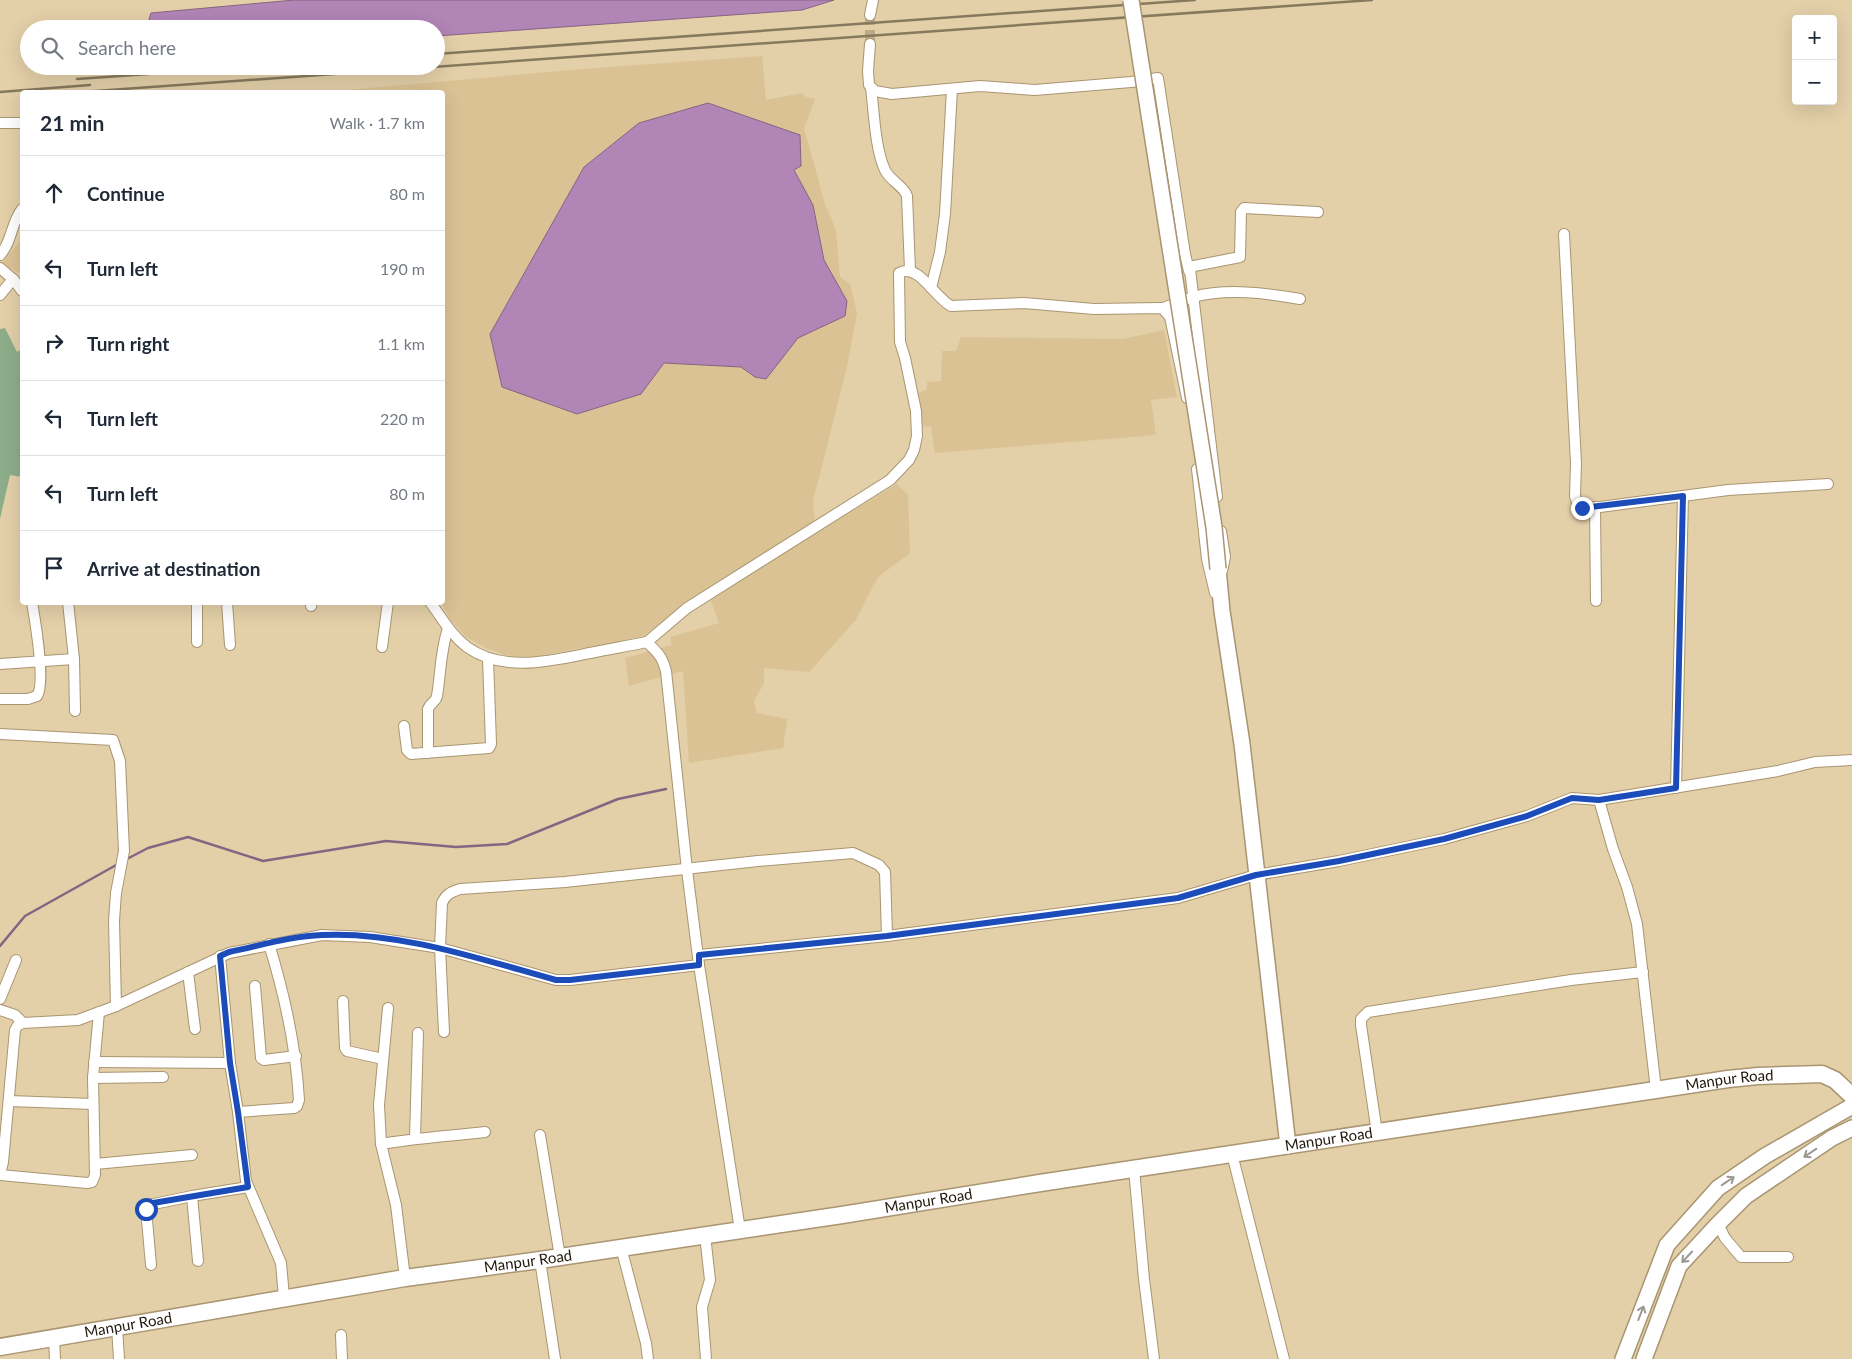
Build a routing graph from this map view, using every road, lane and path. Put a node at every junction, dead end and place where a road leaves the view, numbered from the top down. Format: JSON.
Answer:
{"nodes":[{"id":1,"x":873,"y":0,"type":"edge"},
{"id":2,"x":1131,"y":0,"type":"edge"},
{"id":3,"x":870,"y":15,"type":"tunnel mouth"},
{"id":4,"x":870,"y":44,"type":"tunnel mouth"},
{"id":5,"x":871,"y":88,"type":"junction"},
{"id":6,"x":952,"y":89,"type":"junction"},
{"id":7,"x":0,"y":123,"type":"edge"},
{"id":8,"x":20,"y":123,"type":"edge"},
{"id":9,"x":1318,"y":212,"type":"dead end"},
{"id":10,"x":20,"y":213,"type":"edge"},
{"id":11,"x":1564,"y":234,"type":"dead end"},
{"id":12,"x":0,"y":256,"type":"edge"},
{"id":13,"x":0,"y":268,"type":"edge"},
{"id":14,"x":910,"y":270,"type":"junction"},
{"id":15,"x":1189,"y":271,"type":"junction"},
{"id":16,"x":13,"y":279,"type":"junction"},
{"id":17,"x":20,"y":288,"type":"edge"},
{"id":18,"x":931,"y":288,"type":"junction"},
{"id":19,"x":0,"y":295,"type":"edge"},
{"id":20,"x":1192,"y":298,"type":"junction"},
{"id":21,"x":1300,"y":299,"type":"dead end"},
{"id":22,"x":1163,"y":308,"type":"junction"},
{"id":23,"x":1828,"y":484,"type":"dead end"},
{"id":24,"x":1683,"y":496,"type":"junction"},
{"id":25,"x":1595,"y":507,"type":"junction"},
{"id":26,"x":1219,"y":575,"type":"junction"},
{"id":27,"x":1596,"y":601,"type":"dead end"},
{"id":28,"x":32,"y":605,"type":"edge"},
{"id":29,"x":68,"y":605,"type":"edge"},
{"id":30,"x":197,"y":605,"type":"edge"},
{"id":31,"x":227,"y":605,"type":"edge"},
{"id":32,"x":388,"y":605,"type":"edge"},
{"id":33,"x":432,"y":605,"type":"edge"},
{"id":34,"x":1222,"y":611,"type":"junction"},
{"id":35,"x":448,"y":628,"type":"junction"},
{"id":36,"x":197,"y":642,"type":"dead end"},
{"id":37,"x":647,"y":642,"type":"junction"},
{"id":38,"x":230,"y":645,"type":"dead end"},
{"id":39,"x":382,"y":648,"type":"dead end"},
{"id":40,"x":488,"y":658,"type":"junction"},
{"id":41,"x":74,"y":659,"type":"junction"},
{"id":42,"x":39,"y":661,"type":"junction"},
{"id":43,"x":0,"y":664,"type":"edge"},
{"id":44,"x":0,"y":700,"type":"edge"},
{"id":45,"x":75,"y":711,"type":"dead end"},
{"id":46,"x":404,"y":726,"type":"dead end"},
{"id":47,"x":0,"y":734,"type":"edge"},
{"id":48,"x":428,"y":753,"type":"junction"},
{"id":49,"x":1852,"y":760,"type":"edge"},
{"id":50,"x":1676,"y":788,"type":"junction"},
{"id":51,"x":1599,"y":800,"type":"junction"},
{"id":52,"x":687,"y":870,"type":"junction"},
{"id":53,"x":1256,"y":875,"type":"junction"},
{"id":54,"x":887,"y":936,"type":"junction"},
{"id":55,"x":269,"y":944,"type":"junction"},
{"id":56,"x":440,"y":948,"type":"junction"},
{"id":57,"x":220,"y":956,"type":"junction"},
{"id":58,"x":16,"y":960,"type":"dead end"},
{"id":59,"x":699,"y":960,"type":"junction"},
{"id":60,"x":188,"y":972,"type":"junction"},
{"id":61,"x":1643,"y":972,"type":"junction"},
{"id":62,"x":255,"y":986,"type":"dead end"},
{"id":63,"x":0,"y":999,"type":"edge"},
{"id":64,"x":344,"y":1001,"type":"dead end"},
{"id":65,"x":116,"y":1006,"type":"junction"},
{"id":66,"x":388,"y":1008,"type":"dead end"},
{"id":67,"x":0,"y":1010,"type":"edge"},
{"id":68,"x":99,"y":1012,"type":"junction"},
{"id":69,"x":23,"y":1023,"type":"junction"},
{"id":70,"x":196,"y":1029,"type":"dead end"},
{"id":71,"x":444,"y":1032,"type":"dead end"},
{"id":72,"x":418,"y":1033,"type":"dead end"},
{"id":73,"x":296,"y":1056,"type":"junction"},
{"id":74,"x":383,"y":1059,"type":"junction"},
{"id":75,"x":94,"y":1062,"type":"junction"},
{"id":76,"x":230,"y":1063,"type":"junction"},
{"id":77,"x":163,"y":1077,"type":"dead end"},
{"id":78,"x":93,"y":1078,"type":"junction"},
{"id":79,"x":1656,"y":1090,"type":"junction"},
{"id":80,"x":1852,"y":1096,"type":"edge"},
{"id":81,"x":9,"y":1101,"type":"junction"},
{"id":82,"x":93,"y":1104,"type":"junction"},
{"id":83,"x":1852,"y":1106,"type":"edge"},
{"id":84,"x":238,"y":1112,"type":"junction"},
{"id":85,"x":1852,"y":1128,"type":"edge"},
{"id":86,"x":485,"y":1132,"type":"dead end"},
{"id":87,"x":1377,"y":1133,"type":"junction"},
{"id":88,"x":540,"y":1135,"type":"dead end"},
{"id":89,"x":415,"y":1138,"type":"junction"},
{"id":90,"x":381,"y":1144,"type":"junction"},
{"id":91,"x":1288,"y":1146,"type":"junction"},
{"id":92,"x":1232,"y":1154,"type":"junction"},
{"id":93,"x":192,"y":1155,"type":"dead end"},
{"id":94,"x":95,"y":1164,"type":"junction"},
{"id":95,"x":1134,"y":1170,"type":"junction"},
{"id":96,"x":0,"y":1174,"type":"edge"},
{"id":97,"x":248,"y":1187,"type":"junction"},
{"id":98,"x":192,"y":1196,"type":"junction"},
{"id":99,"x":1718,"y":1224,"type":"junction"},
{"id":100,"x":740,"y":1230,"type":"junction"},
{"id":101,"x":705,"y":1235,"type":"junction"},
{"id":102,"x":621,"y":1248,"type":"junction"},
{"id":103,"x":560,"y":1257,"type":"junction"},
{"id":104,"x":1788,"y":1257,"type":"dead end"},
{"id":105,"x":540,"y":1260,"type":"junction"},
{"id":106,"x":198,"y":1261,"type":"dead end"},
{"id":107,"x":151,"y":1265,"type":"dead end"},
{"id":108,"x":405,"y":1278,"type":"junction"},
{"id":109,"x":284,"y":1297,"type":"junction"},
{"id":110,"x":117,"y":1327,"type":"junction"},
{"id":111,"x":341,"y":1335,"type":"dead end"},
{"id":112,"x":54,"y":1338,"type":"junction"},
{"id":113,"x":0,"y":1346,"type":"edge"},
{"id":114,"x":55,"y":1359,"type":"edge"},
{"id":115,"x":119,"y":1359,"type":"edge"},
{"id":116,"x":342,"y":1359,"type":"edge"},
{"id":117,"x":555,"y":1359,"type":"edge"},
{"id":118,"x":648,"y":1359,"type":"edge"},
{"id":119,"x":706,"y":1359,"type":"edge"},
{"id":120,"x":1154,"y":1359,"type":"edge"},
{"id":121,"x":1284,"y":1359,"type":"edge"},
{"id":122,"x":1623,"y":1359,"type":"edge"},
{"id":123,"x":1644,"y":1359,"type":"edge"}],
"edges":[{"from":1,"to":3,"type":"street"},
{"from":2,"to":26,"type":"main road","bridge":true},
{"from":4,"to":5,"type":"street"},
{"from":5,"to":6,"type":"street"},
{"from":5,"to":14,"type":"street"},
{"from":6,"to":15,"type":"street"},
{"from":6,"to":18,"type":"street"},
{"from":7,"to":8,"type":"street"},
{"from":9,"to":15,"type":"street"},
{"from":10,"to":12,"type":"street"},
{"from":11,"to":25,"type":"street"},
{"from":13,"to":16,"type":"street"},
{"from":14,"to":18,"type":"street"},
{"from":14,"to":37,"type":"street"},
{"from":15,"to":20,"type":"street"},
{"from":16,"to":17,"type":"street"},
{"from":16,"to":19,"type":"street"},
{"from":18,"to":22,"type":"street"},
{"from":20,"to":21,"type":"street"},
{"from":20,"to":22,"type":"street"},
{"from":20,"to":26,"type":"street"},
{"from":22,"to":34,"type":"street"},
{"from":23,"to":24,"type":"street"},
{"from":24,"to":25,"type":"street"},
{"from":24,"to":50,"type":"street"},
{"from":25,"to":27,"type":"street"},
{"from":26,"to":34,"type":"main road"},
{"from":28,"to":42,"type":"street"},
{"from":29,"to":41,"type":"street"},
{"from":30,"to":36,"type":"street"},
{"from":31,"to":38,"type":"street"},
{"from":32,"to":39,"type":"street"},
{"from":33,"to":35,"type":"street"},
{"from":34,"to":53,"type":"main road"},
{"from":35,"to":40,"type":"street"},
{"from":35,"to":48,"type":"street"},
{"from":37,"to":40,"type":"street"},
{"from":37,"to":52,"type":"street"},
{"from":40,"to":48,"type":"street"},
{"from":41,"to":42,"type":"street"},
{"from":41,"to":45,"type":"street"},
{"from":42,"to":43,"type":"street"},
{"from":42,"to":44,"type":"street"},
{"from":46,"to":48,"type":"street"},
{"from":47,"to":65,"type":"street"},
{"from":49,"to":50,"type":"street"},
{"from":50,"to":51,"type":"street"},
{"from":51,"to":53,"type":"street"},
{"from":51,"to":61,"type":"street"},
{"from":52,"to":54,"type":"street"},
{"from":52,"to":56,"type":"street"},
{"from":52,"to":59,"type":"street"},
{"from":53,"to":54,"type":"street"},
{"from":53,"to":91,"type":"main road"},
{"from":54,"to":59,"type":"street"},
{"from":55,"to":56,"type":"street"},
{"from":55,"to":57,"type":"street"},
{"from":55,"to":73,"type":"street"},
{"from":56,"to":59,"type":"street"},
{"from":56,"to":71,"type":"street"},
{"from":57,"to":60,"type":"street"},
{"from":57,"to":76,"type":"street"},
{"from":58,"to":63,"type":"street"},
{"from":59,"to":100,"type":"street"},
{"from":60,"to":65,"type":"street"},
{"from":60,"to":70,"type":"street"},
{"from":61,"to":79,"type":"street"},
{"from":61,"to":87,"type":"street"},
{"from":62,"to":73,"type":"street"},
{"from":64,"to":74,"type":"street"},
{"from":65,"to":68,"type":"street"},
{"from":66,"to":74,"type":"street"},
{"from":67,"to":69,"type":"street"},
{"from":68,"to":69,"type":"street"},
{"from":68,"to":75,"type":"street"},
{"from":69,"to":81,"type":"street"},
{"from":72,"to":89,"type":"street"},
{"from":73,"to":84,"type":"street"},
{"from":74,"to":90,"type":"street"},
{"from":75,"to":76,"type":"street"},
{"from":75,"to":78,"type":"street"},
{"from":76,"to":84,"type":"street"},
{"from":77,"to":78,"type":"street"},
{"from":78,"to":82,"type":"street"},
{"from":79,"to":80,"type":"highway","name":"Manpur Road"},
{"from":79,"to":87,"type":"highway","name":"Manpur Road"},
{"from":81,"to":82,"type":"street"},
{"from":81,"to":96,"type":"street"},
{"from":82,"to":94,"type":"street"},
{"from":122,"to":83,"type":"main road","one_way":true},
{"from":84,"to":97,"type":"street"},
{"from":85,"to":99,"type":"main road","one_way":true},
{"from":86,"to":89,"type":"street"},
{"from":87,"to":91,"type":"highway","name":"Manpur Road"},
{"from":88,"to":103,"type":"street"},
{"from":89,"to":90,"type":"street"},
{"from":90,"to":108,"type":"street"},
{"from":91,"to":92,"type":"highway","name":"Manpur Road"},
{"from":92,"to":95,"type":"highway","name":"Manpur Road"},
{"from":92,"to":121,"type":"street"},
{"from":93,"to":94,"type":"street"},
{"from":94,"to":96,"type":"street"},
{"from":95,"to":100,"type":"highway","name":"Manpur Road"},
{"from":95,"to":120,"type":"street"},
{"from":97,"to":98,"type":"street"},
{"from":97,"to":109,"type":"street"},
{"from":98,"to":106,"type":"street"},
{"from":98,"to":107,"type":"street"},
{"from":99,"to":104,"type":"street"},
{"from":99,"to":123,"type":"main road","one_way":true},
{"from":100,"to":101,"type":"highway","name":"Manpur Road"},
{"from":101,"to":102,"type":"highway","name":"Manpur Road"},
{"from":101,"to":119,"type":"street"},
{"from":102,"to":103,"type":"highway","name":"Manpur Road"},
{"from":102,"to":118,"type":"street"},
{"from":103,"to":105,"type":"highway","name":"Manpur Road"},
{"from":105,"to":108,"type":"highway","name":"Manpur Road"},
{"from":105,"to":117,"type":"street"},
{"from":108,"to":109,"type":"highway","name":"Manpur Road"},
{"from":109,"to":110,"type":"highway","name":"Manpur Road"},
{"from":110,"to":112,"type":"highway","name":"Manpur Road"},
{"from":110,"to":115,"type":"street"},
{"from":111,"to":116,"type":"street"},
{"from":112,"to":113,"type":"highway","name":"Manpur Road"},
{"from":112,"to":114,"type":"street"}]}
